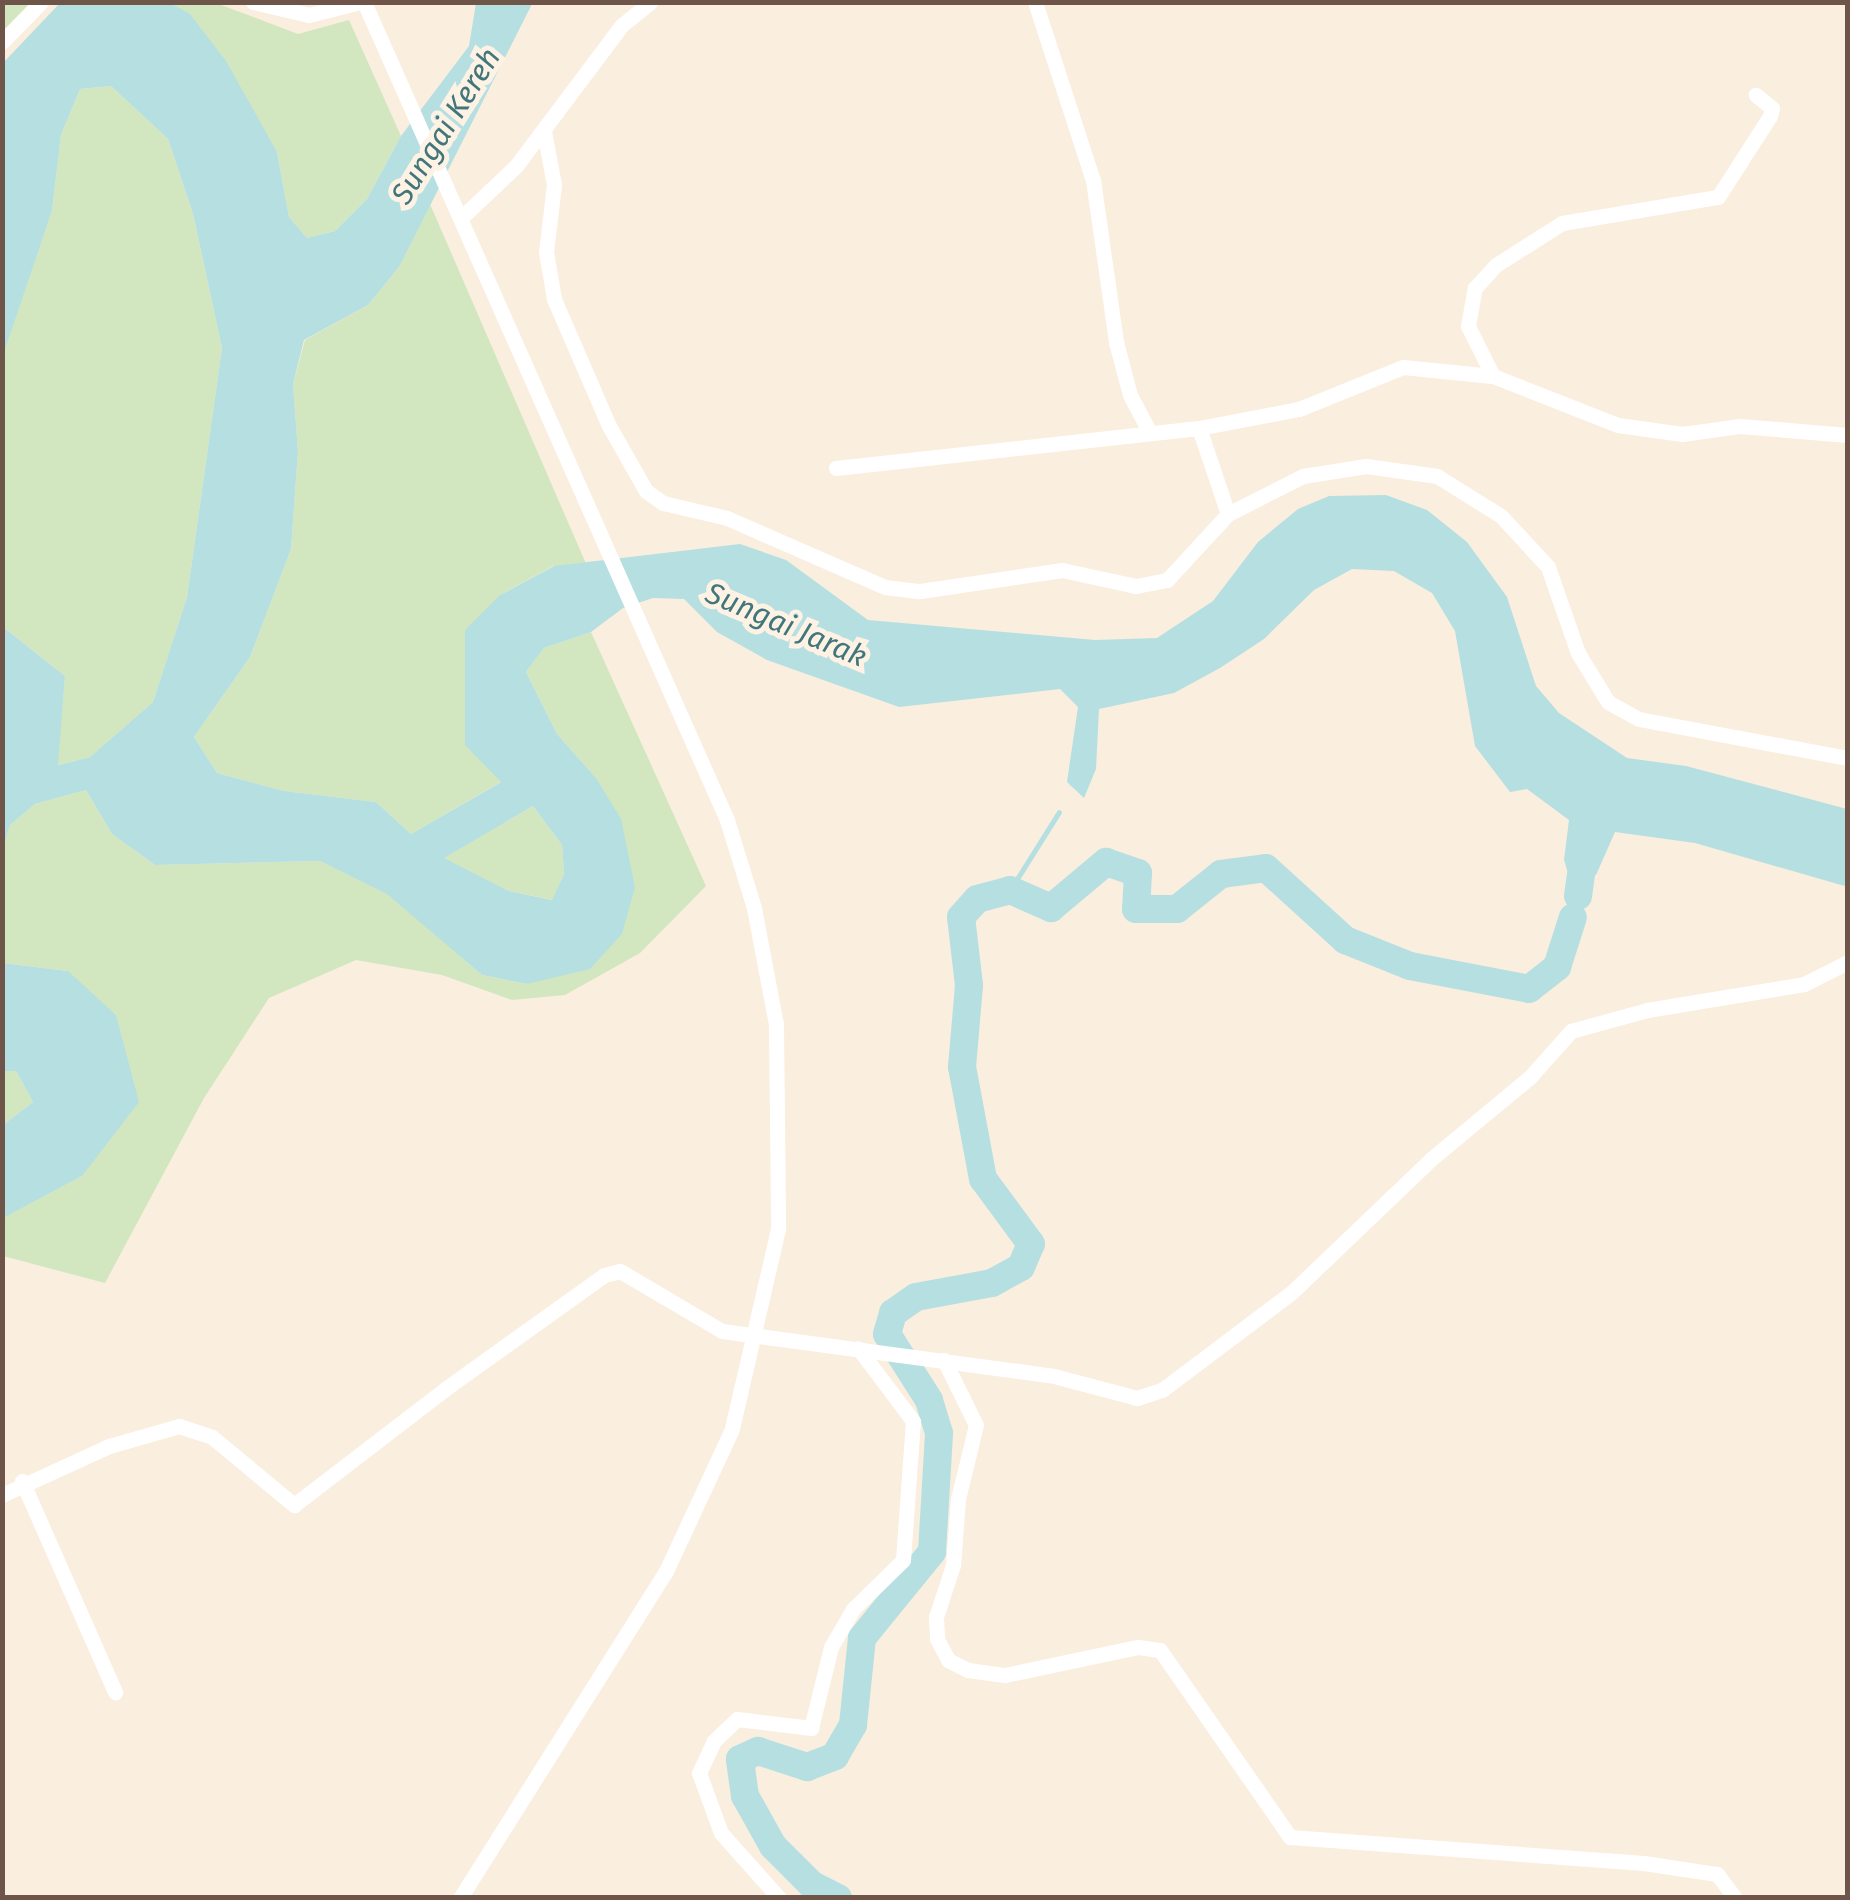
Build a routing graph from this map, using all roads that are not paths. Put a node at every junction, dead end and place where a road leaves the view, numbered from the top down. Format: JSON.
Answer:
{"nodes":[{"id":1,"x":41,"y":2,"type":"edge"},
{"id":2,"x":253,"y":2,"type":"edge"},
{"id":3,"x":362,"y":2,"type":"edge"},
{"id":4,"x":650,"y":2,"type":"edge"},
{"id":5,"x":1035,"y":2,"type":"edge"},
{"id":6,"x":2,"y":42,"type":"edge"},
{"id":7,"x":1756,"y":95,"type":"dead end"},
{"id":8,"x":544,"y":131,"type":"junction"},
{"id":9,"x":459,"y":213,"type":"junction"},
{"id":10,"x":1494,"y":376,"type":"junction"},
{"id":11,"x":1199,"y":428,"type":"junction"},
{"id":12,"x":1150,"y":433,"type":"junction"},
{"id":13,"x":1848,"y":435,"type":"edge"},
{"id":14,"x":836,"y":468,"type":"dead end"},
{"id":15,"x":1228,"y":514,"type":"junction"},
{"id":16,"x":1848,"y":758,"type":"edge"},
{"id":17,"x":1848,"y":962,"type":"edge"},
{"id":18,"x":758,"y":1337,"type":"junction"},
{"id":19,"x":866,"y":1349,"type":"junction"},
{"id":20,"x":944,"y":1360,"type":"junction"},
{"id":21,"x":22,"y":1481,"type":"junction"},
{"id":22,"x":2,"y":1495,"type":"edge"},
{"id":23,"x":115,"y":1692,"type":"dead end"},
{"id":24,"x":460,"y":1898,"type":"edge"},
{"id":25,"x":779,"y":1898,"type":"edge"},
{"id":26,"x":1736,"y":1898,"type":"edge"}],
"edges":[{"from":1,"to":6,"type":"street"},
{"from":2,"to":3,"type":"street"},
{"from":3,"to":9,"type":"street"},
{"from":4,"to":8,"type":"street"},
{"from":5,"to":12,"type":"street"},
{"from":7,"to":10,"type":"street"},
{"from":8,"to":9,"type":"street"},
{"from":8,"to":15,"type":"street"},
{"from":9,"to":18,"type":"street"},
{"from":10,"to":11,"type":"street"},
{"from":10,"to":13,"type":"street"},
{"from":11,"to":12,"type":"street"},
{"from":11,"to":15,"type":"street"},
{"from":12,"to":14,"type":"street"},
{"from":15,"to":16,"type":"street"},
{"from":17,"to":20,"type":"street"},
{"from":18,"to":19,"type":"street"},
{"from":18,"to":21,"type":"street"},
{"from":18,"to":24,"type":"street"},
{"from":19,"to":20,"type":"street"},
{"from":19,"to":25,"type":"street"},
{"from":20,"to":26,"type":"street"},
{"from":21,"to":22,"type":"street"},
{"from":21,"to":23,"type":"street"}]}
